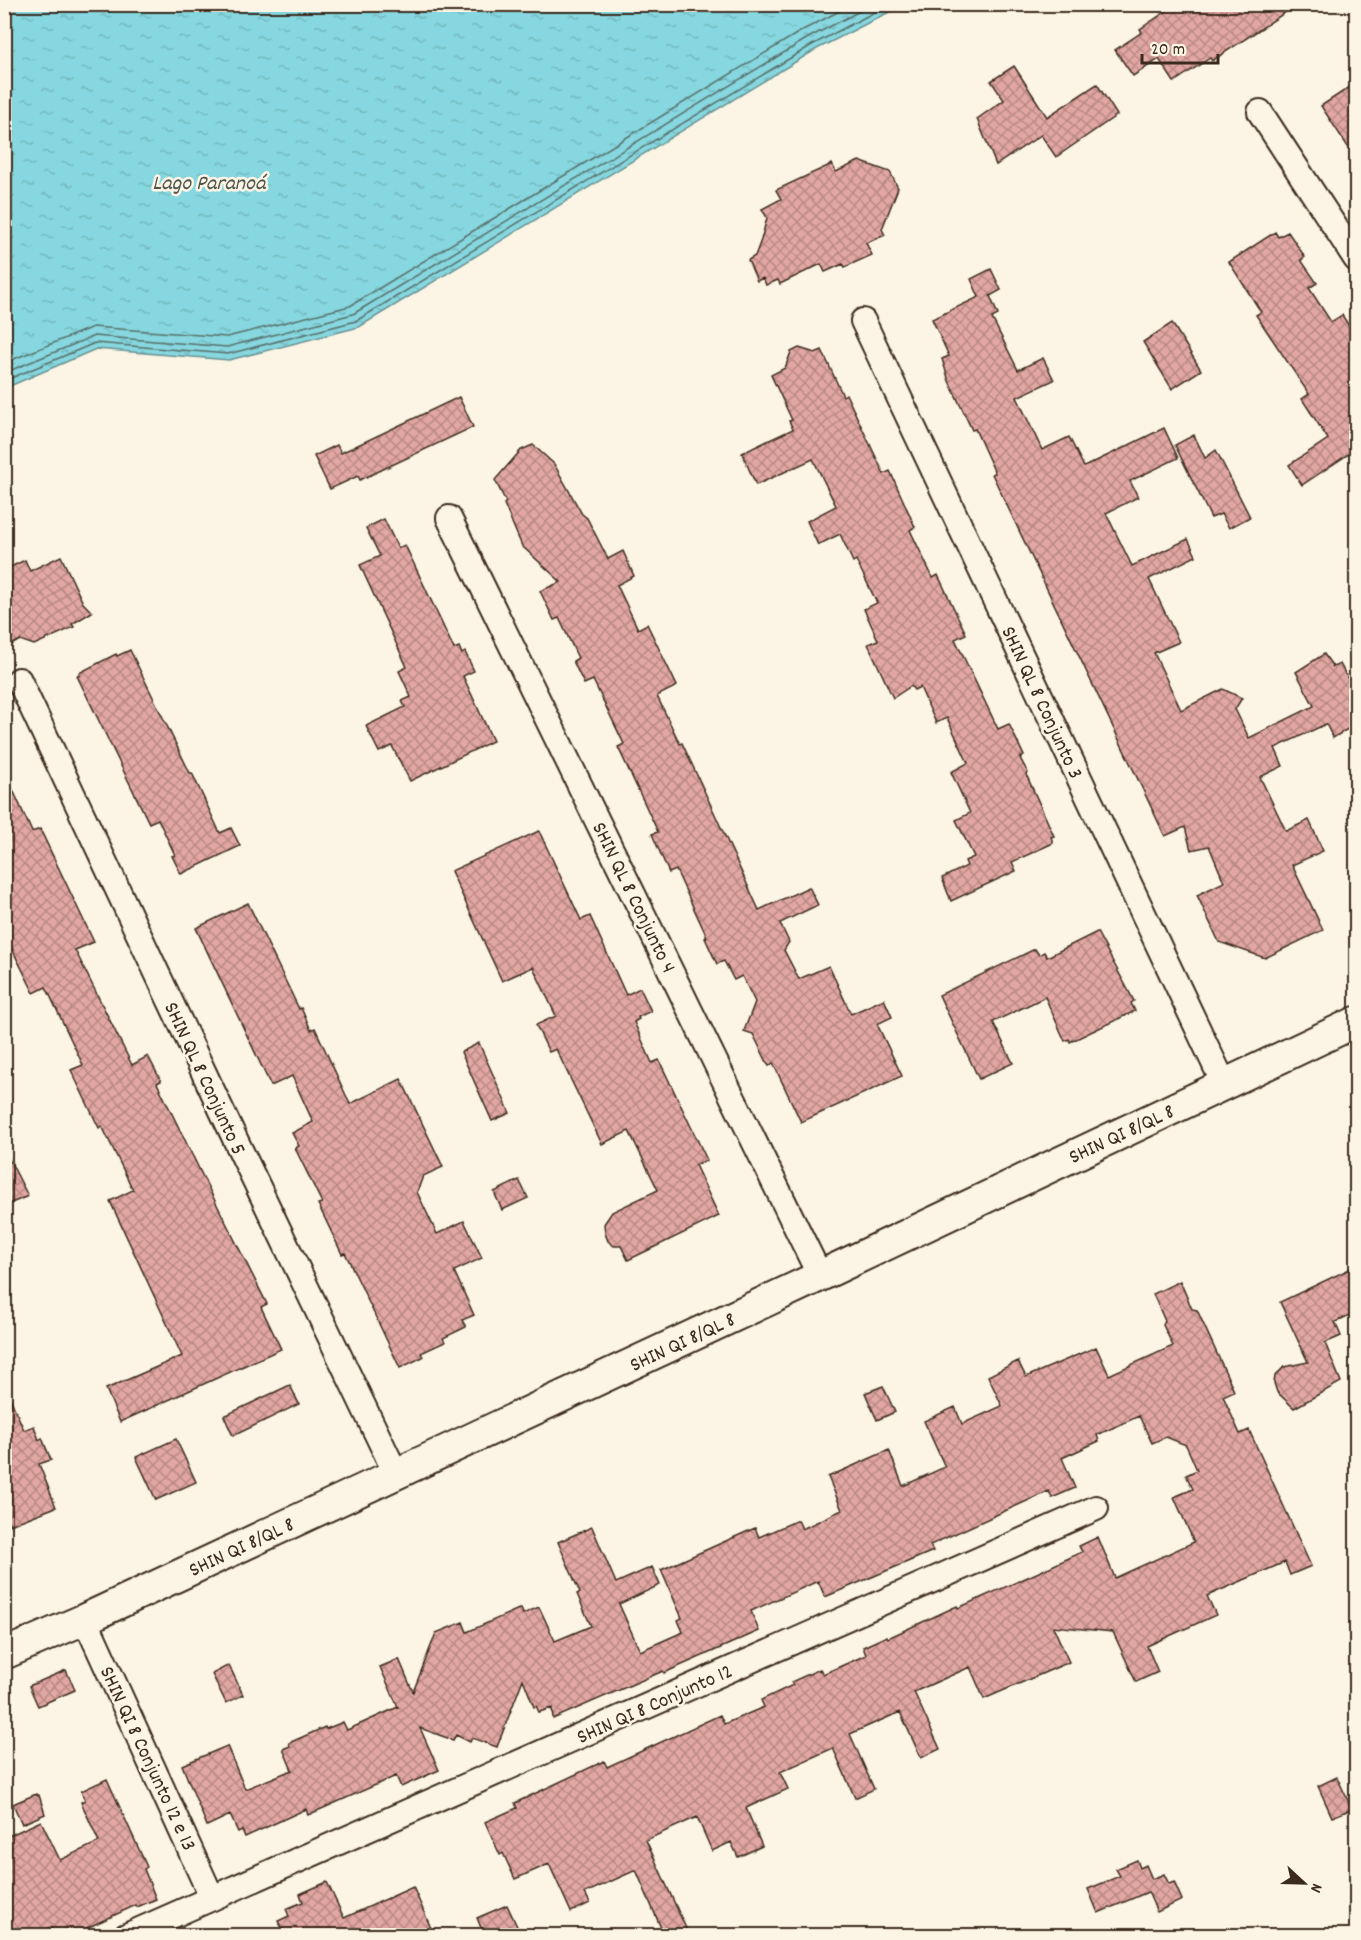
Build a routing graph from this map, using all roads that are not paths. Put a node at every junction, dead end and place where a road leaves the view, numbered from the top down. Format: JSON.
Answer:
{"nodes":[{"id":1,"x":1260,"y":112,"type":"dead end"},
{"id":2,"x":1356,"y":259,"type":"edge"},
{"id":3,"x":863,"y":321,"type":"dead end"},
{"id":4,"x":449,"y":518,"type":"dead end"},
{"id":5,"x":19,"y":680,"type":"dead end"},
{"id":6,"x":1356,"y":1022,"type":"edge"},
{"id":7,"x":1224,"y":1084,"type":"junction"},
{"id":8,"x":820,"y":1276,"type":"junction"},
{"id":9,"x":396,"y":1474,"type":"junction"},
{"id":10,"x":1096,"y":1508,"type":"dead end"},
{"id":11,"x":85,"y":1619,"type":"junction"},
{"id":12,"x":4,"y":1654,"type":"edge"},
{"id":13,"x":212,"y":1898,"type":"junction"},
{"id":14,"x":126,"y":1935,"type":"edge"}],
"edges":[{"from":1,"to":2,"type":"street"},
{"from":3,"to":7,"type":"street","name":"SHIN QL 8 Conjunto 3"},
{"from":4,"to":8,"type":"street","name":"SHIN QL 8 Conjunto 4"},
{"from":5,"to":9,"type":"street","name":"SHIN QL 8 Conjunto 5"},
{"from":6,"to":7,"type":"street","name":"SHIN QI 8/QL 8"},
{"from":7,"to":8,"type":"street","name":"SHIN QI 8/QL 8"},
{"from":8,"to":9,"type":"street","name":"SHIN QI 8/QL 8"},
{"from":9,"to":11,"type":"street","name":"SHIN QI 8/QL 8"},
{"from":10,"to":13,"type":"street","name":"SHIN QI 8 Conjunto 12"},
{"from":11,"to":12,"type":"street","name":"SHIN QI 8/QL 8"},
{"from":11,"to":13,"type":"street","name":"SHIN QI 8 Conjunto 12 e 13"},
{"from":13,"to":14,"type":"street","name":"SHIN QI 8 Conjunto 12"}]}
